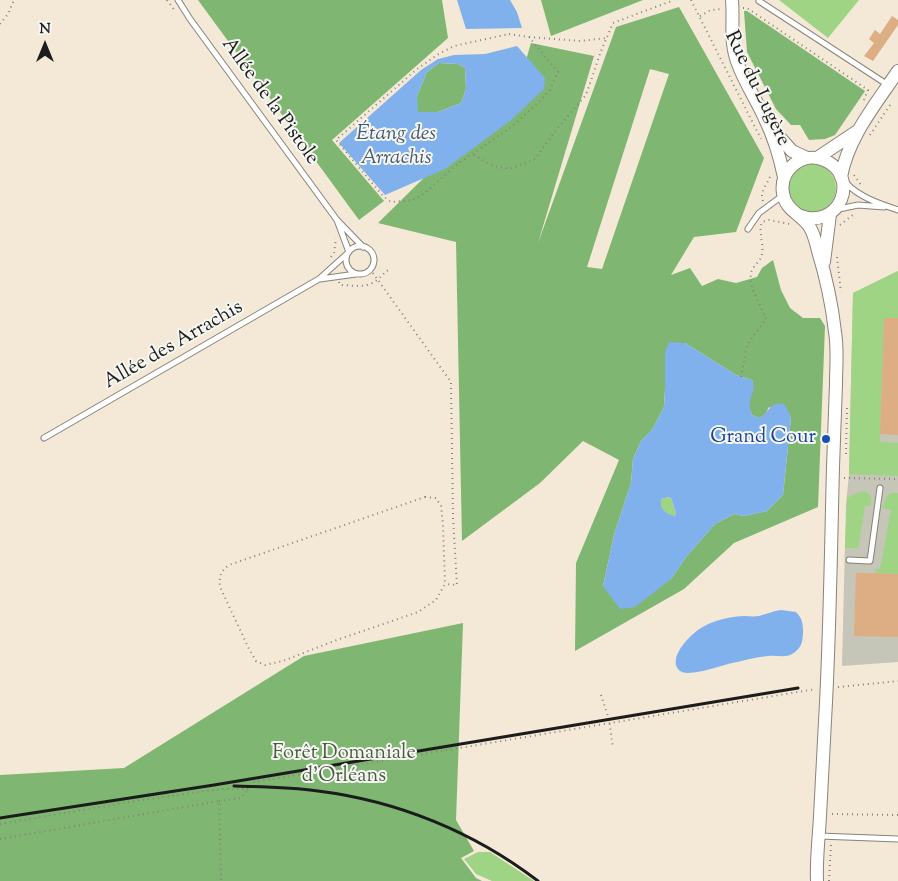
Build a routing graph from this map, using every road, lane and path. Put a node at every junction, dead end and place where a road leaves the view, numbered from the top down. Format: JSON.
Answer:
{"nodes":[{"id":1,"x":14,"y":0,"type":"edge"},
{"id":2,"x":167,"y":0,"type":"edge"},
{"id":3,"x":178,"y":0,"type":"edge"},
{"id":4,"x":674,"y":0,"type":"edge"},
{"id":5,"x":692,"y":0,"type":"edge"},
{"id":6,"x":758,"y":1,"type":"edge"},
{"id":7,"x":733,"y":6,"type":"edge"},
{"id":8,"x":179,"y":16,"type":"dead end"},
{"id":9,"x":700,"y":16,"type":"junction"},
{"id":10,"x":0,"y":24,"type":"edge"},
{"id":11,"x":529,"y":37,"type":"junction"},
{"id":12,"x":607,"y":38,"type":"junction"},
{"id":13,"x":898,"y":71,"type":"edge"},
{"id":14,"x":888,"y":86,"type":"junction"},
{"id":15,"x":890,"y":105,"type":"dead end"},
{"id":16,"x":865,"y":106,"type":"dead end"},
{"id":17,"x":766,"y":121,"type":"junction"},
{"id":18,"x":862,"y":136,"type":"junction"},
{"id":19,"x":762,"y":142,"type":"dead end"},
{"id":20,"x":473,"y":155,"type":"junction"},
{"id":21,"x":812,"y":158,"type":"junction"},
{"id":22,"x":772,"y":168,"type":"dead end"},
{"id":23,"x":854,"y":170,"type":"dead end"},
{"id":24,"x":784,"y":178,"type":"junction"},
{"id":25,"x":842,"y":178,"type":"junction"},
{"id":26,"x":862,"y":190,"type":"dead end"},
{"id":27,"x":761,"y":196,"type":"dead end"},
{"id":28,"x":783,"y":196,"type":"junction"},
{"id":29,"x":890,"y":207,"type":"junction"},
{"id":30,"x":898,"y":210,"type":"edge"},
{"id":31,"x":832,"y":212,"type":"junction"},
{"id":32,"x":337,"y":220,"type":"junction"},
{"id":33,"x":795,"y":220,"type":"junction"},
{"id":34,"x":748,"y":229,"type":"dead end"},
{"id":35,"x":336,"y":237,"type":"dead end"},
{"id":36,"x":363,"y":247,"type":"junction"},
{"id":37,"x":349,"y":252,"type":"junction"},
{"id":38,"x":332,"y":269,"type":"junction"},
{"id":39,"x":370,"y":269,"type":"junction"},
{"id":40,"x":390,"y":269,"type":"dead end"},
{"id":41,"x":823,"y":269,"type":"junction"},
{"id":42,"x":360,"y":274,"type":"junction"},
{"id":43,"x":337,"y":276,"type":"junction"},
{"id":44,"x":319,"y":279,"type":"junction"},
{"id":45,"x":378,"y":280,"type":"junction"},
{"id":46,"x":741,"y":376,"type":"dead end"},
{"id":47,"x":44,"y":438,"type":"dead end"},
{"id":48,"x":844,"y":478,"type":"dead end"},
{"id":49,"x":898,"y":479,"type":"edge"},
{"id":50,"x":880,"y":488,"type":"dead end"},
{"id":51,"x":849,"y":560,"type":"dead end"},
{"id":52,"x":445,"y":584,"type":"junction"},
{"id":53,"x":898,"y":681,"type":"edge"},
{"id":54,"x":827,"y":687,"type":"junction"},
{"id":55,"x":601,"y":695,"type":"dead end"},
{"id":56,"x":609,"y":724,"type":"junction"},
{"id":57,"x":614,"y":748,"type":"dead end"},
{"id":58,"x":250,"y":789,"type":"junction"},
{"id":59,"x":219,"y":801,"type":"junction"},
{"id":60,"x":832,"y":814,"type":"dead end"},
{"id":61,"x":898,"y":815,"type":"edge"},
{"id":62,"x":0,"y":824,"type":"edge"},
{"id":63,"x":819,"y":836,"type":"junction"},
{"id":64,"x":898,"y":839,"type":"edge"},
{"id":65,"x":0,"y":840,"type":"edge"},
{"id":66,"x":829,"y":875,"type":"dead end"},
{"id":67,"x":221,"y":881,"type":"edge"},
{"id":68,"x":817,"y":881,"type":"edge"},
{"id":69,"x":829,"y":881,"type":"edge"}],
"edges":[{"from":1,"to":10,"type":"path"},
{"from":2,"to":8,"type":"path"},
{"from":3,"to":32,"type":"lane","name":"Allée de la Pistole"},
{"from":4,"to":12,"type":"path"},
{"from":5,"to":9,"type":"path","name":"Rue du Lugère"},
{"from":6,"to":14,"type":"lane"},
{"from":7,"to":9,"type":"path"},
{"from":7,"to":16,"type":"path"},
{"from":7,"to":17,"type":"street","name":"Rue du Lugère"},
{"from":9,"to":19,"type":"path","name":"Rue du Lugère"},
{"from":11,"to":12,"type":"path"},
{"from":11,"to":20,"type":"path"},
{"from":11,"to":20,"type":"path"},
{"from":12,"to":20,"type":"path"},
{"from":13,"to":14,"type":"street"},
{"from":14,"to":18,"type":"street"},
{"from":15,"to":18,"type":"path"},
{"from":17,"to":21,"type":"street","name":"Rue du Lugère"},
{"from":17,"to":24,"type":"street","name":"Rue du Lugère"},
{"from":18,"to":21,"type":"street"},
{"from":18,"to":25,"type":"street"},
{"from":21,"to":24,"type":"street"},
{"from":21,"to":25,"type":"street"},
{"from":22,"to":27,"type":"path","name":"Rue du Lugère"},
{"from":23,"to":26,"type":"path"},
{"from":24,"to":28,"type":"street"},
{"from":25,"to":29,"type":"lane"},
{"from":25,"to":31,"type":"street"},
{"from":28,"to":33,"type":"street"},
{"from":28,"to":34,"type":"lane"},
{"from":29,"to":30,"type":"lane"},
{"from":29,"to":31,"type":"lane"},
{"from":31,"to":33,"type":"street"},
{"from":31,"to":41,"type":"street"},
{"from":32,"to":36,"type":"lane"},
{"from":32,"to":37,"type":"lane"},
{"from":33,"to":41,"type":"street"},
{"from":33,"to":46,"type":"path"},
{"from":35,"to":38,"type":"path"},
{"from":36,"to":37,"type":"lane"},
{"from":36,"to":39,"type":"lane"},
{"from":37,"to":38,"type":"lane"},
{"from":37,"to":42,"type":"lane"},
{"from":38,"to":44,"type":"lane"},
{"from":39,"to":42,"type":"lane"},
{"from":39,"to":45,"type":"path"},
{"from":40,"to":45,"type":"path"},
{"from":41,"to":54,"type":"street"},
{"from":42,"to":43,"type":"lane"},
{"from":43,"to":44,"type":"lane"},
{"from":43,"to":45,"type":"path"},
{"from":44,"to":47,"type":"lane","name":"Allée des Arrachis"},
{"from":45,"to":52,"type":"path"},
{"from":48,"to":49,"type":"path"},
{"from":50,"to":51,"type":"lane"},
{"from":52,"to":52,"type":"path"},
{"from":53,"to":54,"type":"path"},
{"from":54,"to":56,"type":"path"},
{"from":54,"to":63,"type":"street"},
{"from":55,"to":56,"type":"path"},
{"from":56,"to":57,"type":"path"},
{"from":56,"to":58,"type":"path"},
{"from":58,"to":59,"type":"path"},
{"from":58,"to":62,"type":"path"},
{"from":59,"to":65,"type":"path"},
{"from":59,"to":67,"type":"path"},
{"from":60,"to":61,"type":"path"},
{"from":63,"to":64,"type":"lane"},
{"from":63,"to":68,"type":"street"},
{"from":66,"to":69,"type":"path"}]}
